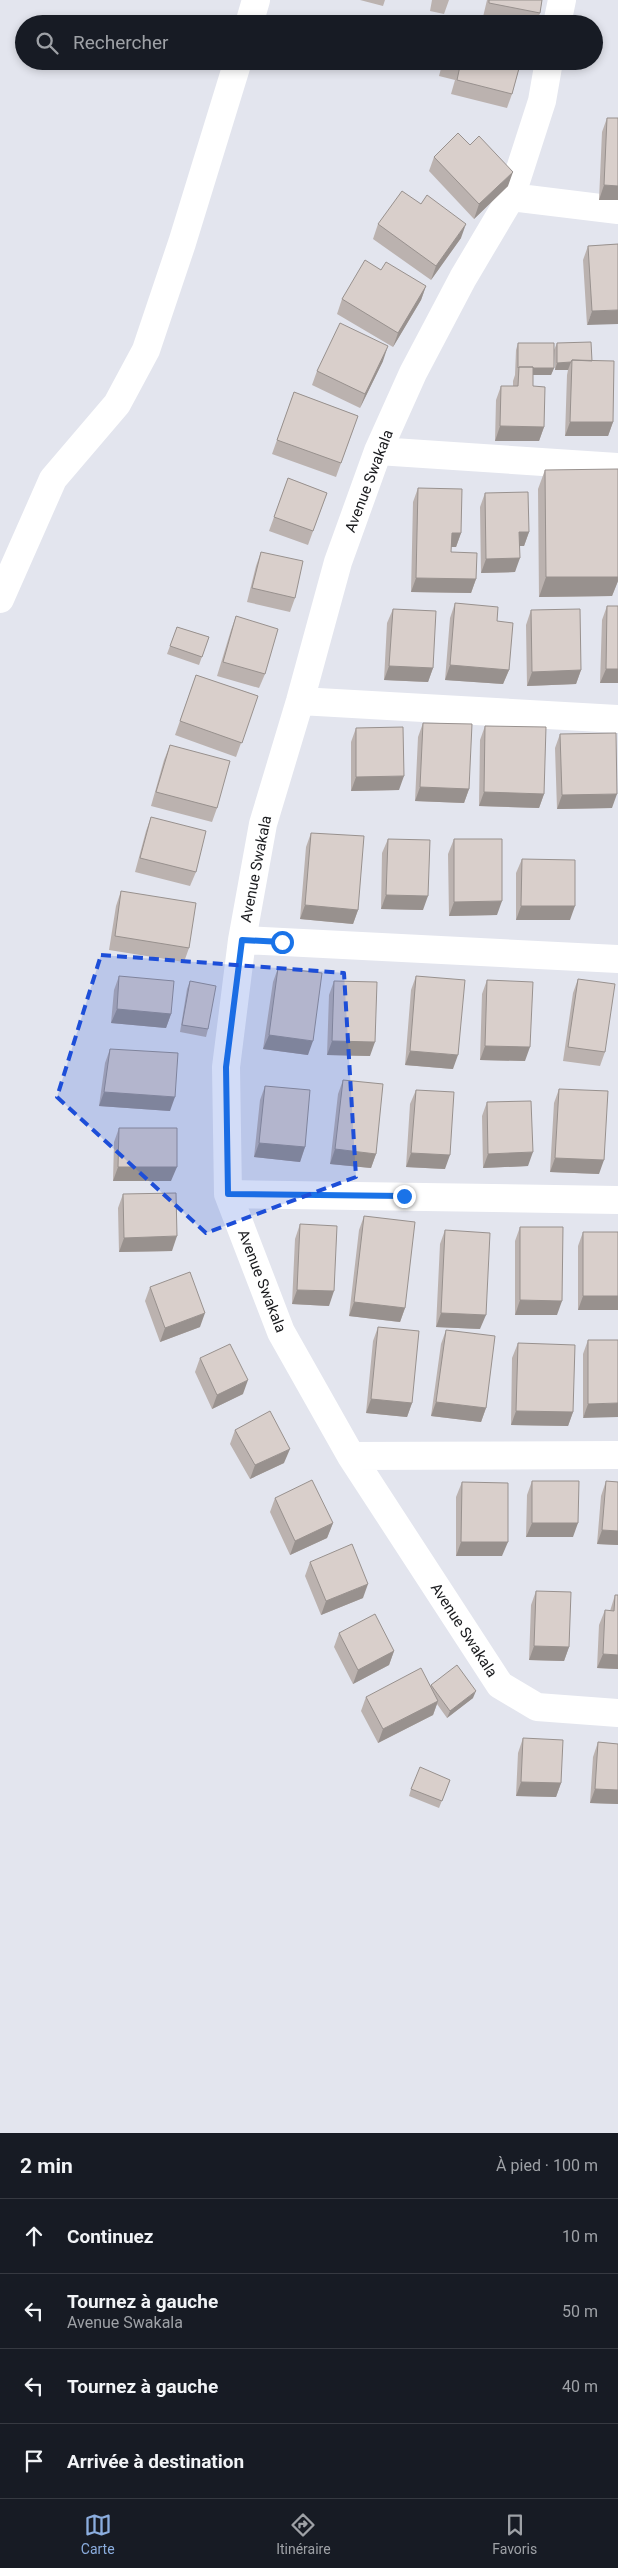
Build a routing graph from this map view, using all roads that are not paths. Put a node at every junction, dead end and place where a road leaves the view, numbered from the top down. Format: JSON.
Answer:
{"nodes":[{"id":1,"x":256,"y":0,"type":"edge"},
{"id":2,"x":562,"y":0,"type":"edge"},
{"id":3,"x":252,"y":15,"type":"edge"},
{"id":4,"x":559,"y":15,"type":"edge"},
{"id":5,"x":235,"y":70,"type":"edge"},
{"id":6,"x":548,"y":70,"type":"edge"},
{"id":7,"x":511,"y":197,"type":"junction"},
{"id":8,"x":618,"y":210,"type":"edge"},
{"id":9,"x":378,"y":451,"type":"junction"},
{"id":10,"x":618,"y":467,"type":"edge"},
{"id":11,"x":0,"y":599,"type":"edge"},
{"id":12,"x":300,"y":702,"type":"junction"},
{"id":13,"x":618,"y":719,"type":"edge"},
{"id":14,"x":242,"y":940,"type":"junction"},
{"id":15,"x":618,"y":959,"type":"edge"},
{"id":16,"x":228,"y":1194,"type":"junction"},
{"id":17,"x":618,"y":1200,"type":"edge"},
{"id":18,"x":618,"y":1455,"type":"edge"},
{"id":19,"x":351,"y":1456,"type":"junction"},
{"id":20,"x":618,"y":1713,"type":"edge"}],
"edges":[{"from":1,"to":3,"type":"street"},
{"from":2,"to":4,"type":"street"},
{"from":5,"to":11,"type":"street"},
{"from":6,"to":7,"type":"street","name":"Avenue Swakala"},
{"from":7,"to":8,"type":"street"},
{"from":7,"to":9,"type":"street","name":"Avenue Swakala"},
{"from":9,"to":10,"type":"street"},
{"from":9,"to":12,"type":"street","name":"Avenue Swakala"},
{"from":12,"to":13,"type":"street"},
{"from":12,"to":14,"type":"street","name":"Avenue Swakala"},
{"from":14,"to":15,"type":"street"},
{"from":14,"to":16,"type":"street","name":"Avenue Swakala"},
{"from":16,"to":17,"type":"street"},
{"from":16,"to":19,"type":"street","name":"Avenue Swakala"},
{"from":18,"to":19,"type":"street"},
{"from":19,"to":20,"type":"street","name":"Avenue Swakala"}]}
